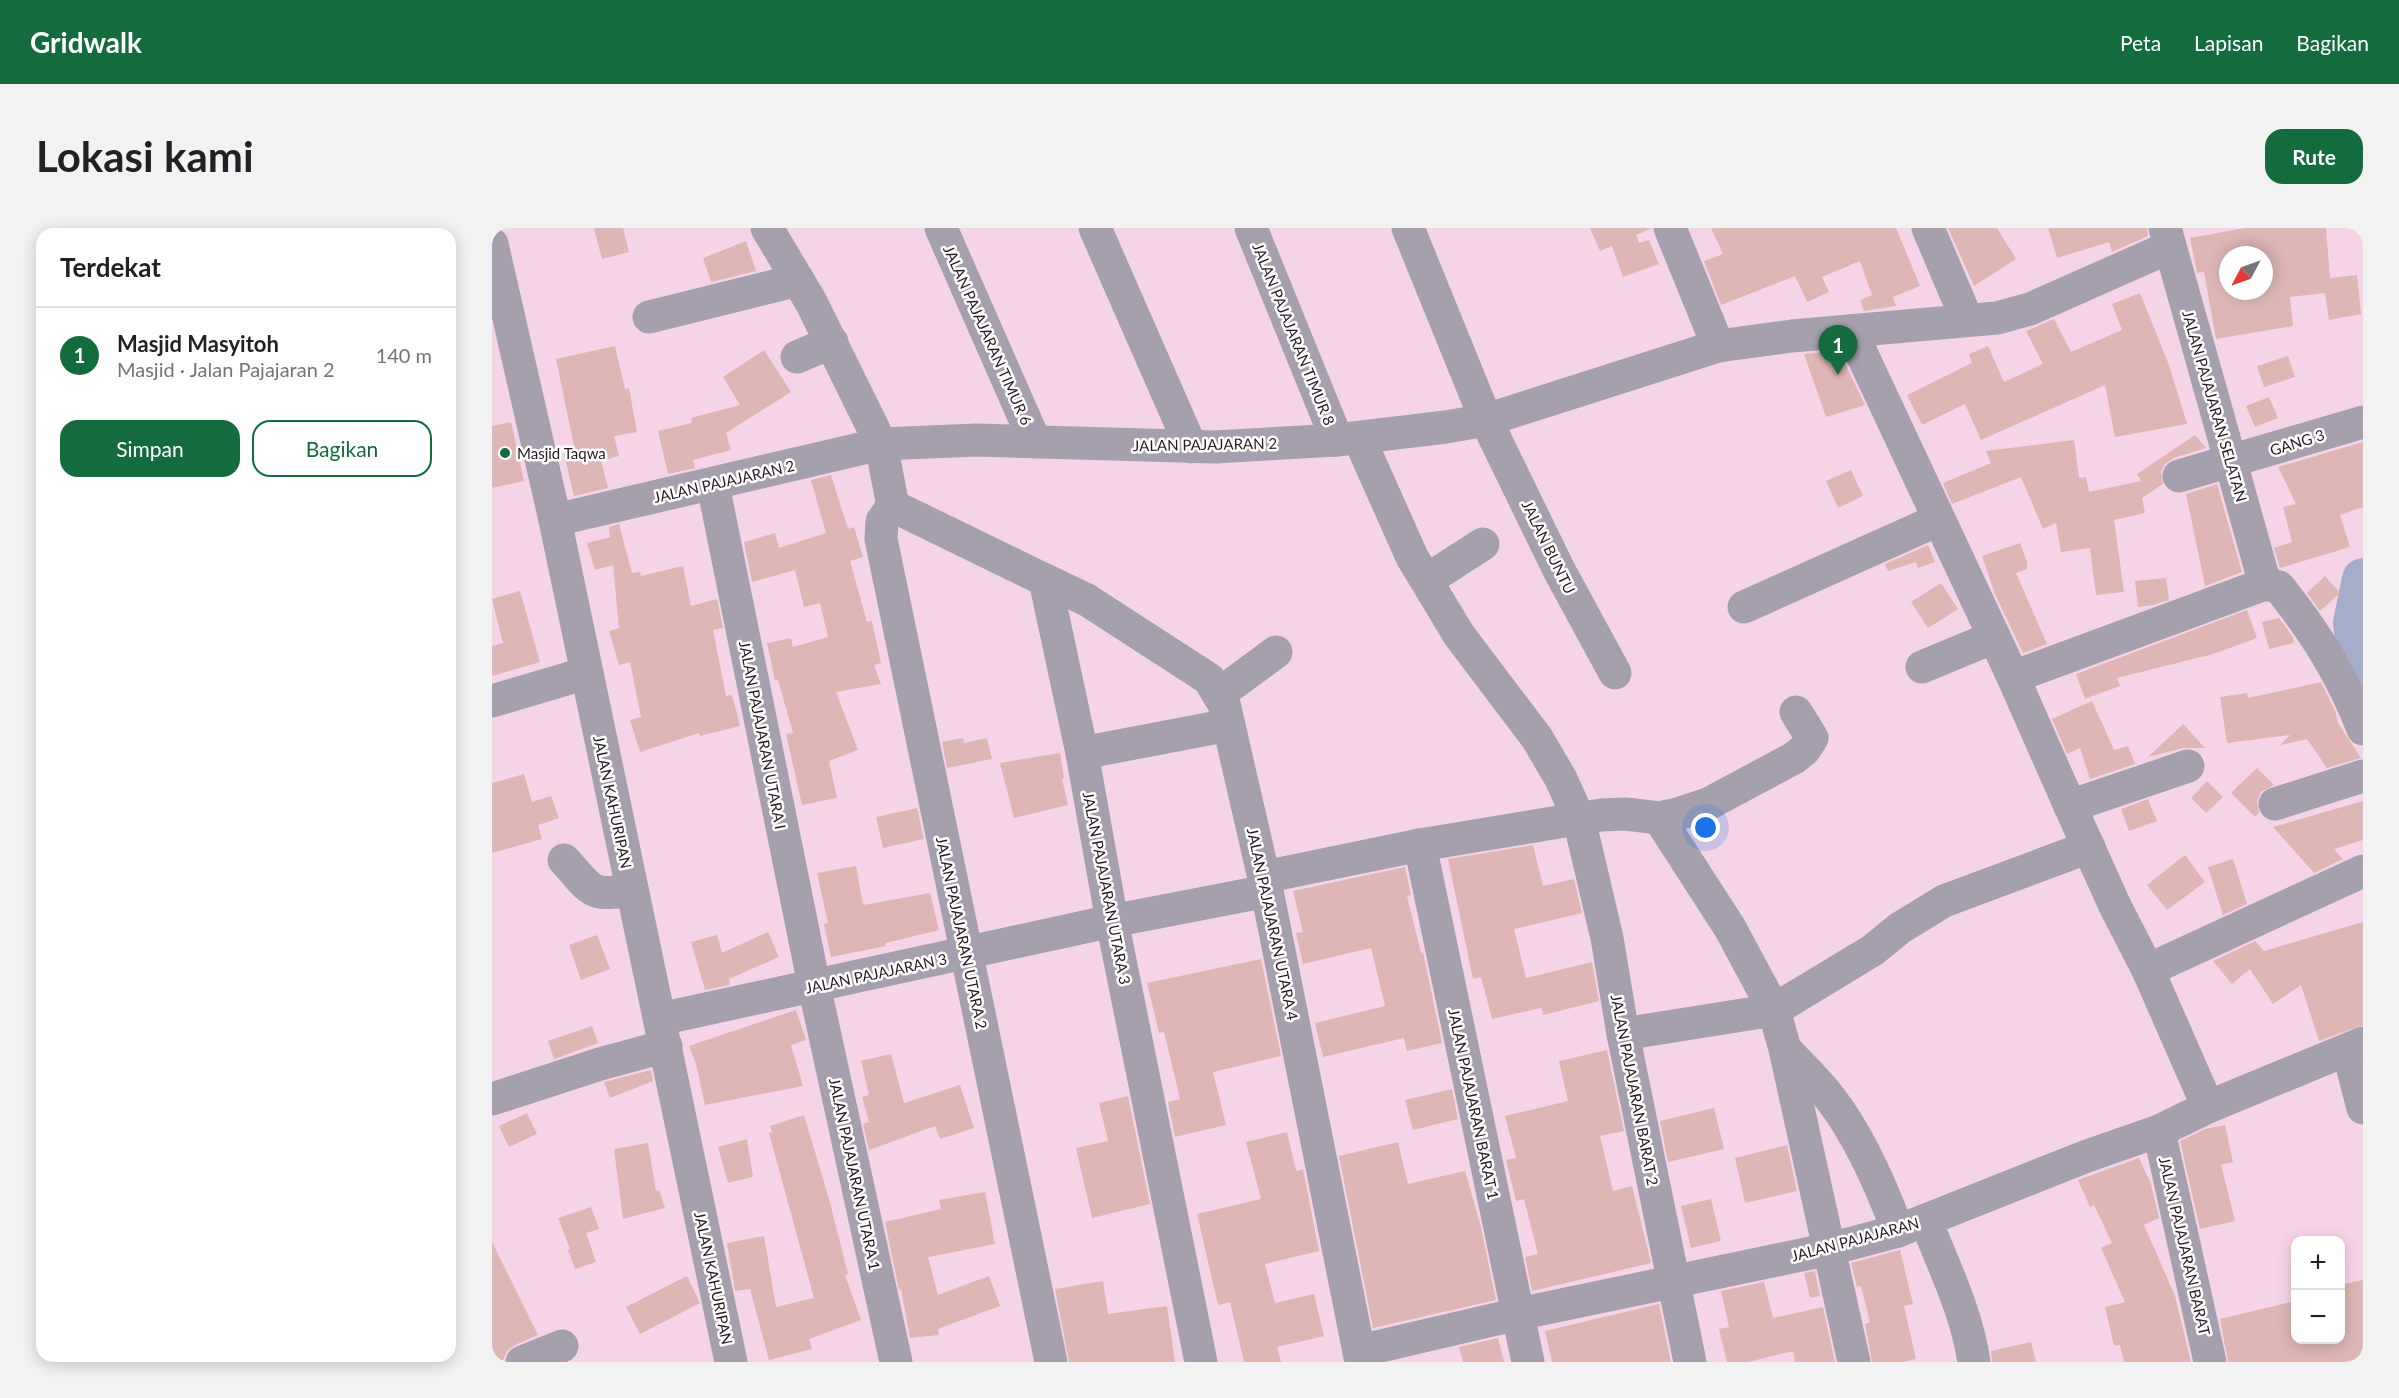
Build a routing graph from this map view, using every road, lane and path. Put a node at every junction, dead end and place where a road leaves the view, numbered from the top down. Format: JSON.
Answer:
{"nodes":[{"id":1,"x":767,"y":228,"type":"edge"},
{"id":2,"x":941,"y":228,"type":"edge"},
{"id":3,"x":1095,"y":228,"type":"edge"},
{"id":4,"x":1251,"y":228,"type":"edge"},
{"id":5,"x":1408,"y":228,"type":"edge"},
{"id":6,"x":1670,"y":228,"type":"edge"},
{"id":7,"x":1928,"y":228,"type":"edge"},
{"id":8,"x":2168,"y":238,"type":"edge"},
{"id":9,"x":492,"y":244,"type":"edge"},
{"id":10,"x":798,"y":280,"type":"junction"},
{"id":11,"x":649,"y":316,"type":"dead end"},
{"id":12,"x":1967,"y":320,"type":"junction"},
{"id":13,"x":1851,"y":331,"type":"junction"},
{"id":14,"x":832,"y":342,"type":"junction"},
{"id":15,"x":1718,"y":346,"type":"junction"},
{"id":16,"x":503,"y":347,"type":"edge"},
{"id":17,"x":797,"y":357,"type":"dead end"},
{"id":18,"x":1486,"y":420,"type":"junction"},
{"id":19,"x":2363,"y":422,"type":"edge"},
{"id":20,"x":1348,"y":440,"type":"junction"},
{"id":21,"x":1035,"y":442,"type":"junction"},
{"id":22,"x":881,"y":444,"type":"junction"},
{"id":23,"x":1191,"y":447,"type":"junction"},
{"id":24,"x":2230,"y":462,"type":"junction"},
{"id":25,"x":2179,"y":476,"type":"dead end"},
{"id":26,"x":713,"y":485,"type":"junction"},
{"id":27,"x":893,"y":506,"type":"junction"},
{"id":28,"x":555,"y":520,"type":"junction"},
{"id":29,"x":1938,"y":520,"type":"junction"},
{"id":30,"x":1483,"y":544,"type":"dead end"},
{"id":31,"x":1045,"y":580,"type":"junction"},
{"id":32,"x":1426,"y":580,"type":"junction"},
{"id":33,"x":2265,"y":584,"type":"junction"},
{"id":34,"x":1744,"y":607,"type":"dead end"},
{"id":35,"x":1994,"y":637,"type":"junction"},
{"id":36,"x":1276,"y":652,"type":"dead end"},
{"id":37,"x":1922,"y":668,"type":"dead end"},
{"id":38,"x":1615,"y":673,"type":"dead end"},
{"id":39,"x":586,"y":674,"type":"junction"},
{"id":40,"x":2013,"y":677,"type":"junction"},
{"id":41,"x":1220,"y":694,"type":"junction"},
{"id":42,"x":492,"y":701,"type":"edge"},
{"id":43,"x":1796,"y":712,"type":"dead end"},
{"id":44,"x":1229,"y":725,"type":"junction"},
{"id":45,"x":2363,"y":729,"type":"edge"},
{"id":46,"x":1082,"y":753,"type":"junction"},
{"id":47,"x":2188,"y":766,"type":"dead end"},
{"id":48,"x":2363,"y":776,"type":"edge"},
{"id":49,"x":2275,"y":804,"type":"dead end"},
{"id":50,"x":2070,"y":806,"type":"junction"},
{"id":51,"x":1659,"y":818,"type":"junction"},
{"id":52,"x":1579,"y":819,"type":"junction"},
{"id":53,"x":1420,"y":845,"type":"junction"},
{"id":54,"x":2090,"y":847,"type":"junction"},
{"id":55,"x":564,"y":860,"type":"dead end"},
{"id":56,"x":2363,"y":871,"type":"edge"},
{"id":57,"x":1266,"y":884,"type":"junction"},
{"id":58,"x":631,"y":890,"type":"junction"},
{"id":59,"x":1112,"y":921,"type":"junction"},
{"id":60,"x":966,"y":954,"type":"junction"},
{"id":61,"x":2148,"y":970,"type":"junction"},
{"id":62,"x":814,"y":985,"type":"junction"},
{"id":63,"x":1774,"y":1010,"type":"junction"},
{"id":64,"x":663,"y":1033,"type":"junction"},
{"id":65,"x":1623,"y":1034,"type":"junction"},
{"id":66,"x":2355,"y":1046,"type":"edge"},
{"id":67,"x":1785,"y":1049,"type":"junction"},
{"id":68,"x":492,"y":1099,"type":"edge"},
{"id":69,"x":2208,"y":1107,"type":"junction"},
{"id":70,"x":2363,"y":1108,"type":"edge"},
{"id":71,"x":2159,"y":1131,"type":"junction"},
{"id":72,"x":1912,"y":1226,"type":"junction"},
{"id":73,"x":1830,"y":1249,"type":"junction"},
{"id":74,"x":1673,"y":1281,"type":"junction"},
{"id":75,"x":1518,"y":1314,"type":"junction"},
{"id":76,"x":562,"y":1346,"type":"dead end"},
{"id":77,"x":1360,"y":1356,"type":"edge"},
{"id":78,"x":522,"y":1362,"type":"edge"},
{"id":79,"x":731,"y":1362,"type":"edge"},
{"id":80,"x":896,"y":1362,"type":"edge"},
{"id":81,"x":1051,"y":1362,"type":"edge"},
{"id":82,"x":1201,"y":1362,"type":"edge"},
{"id":83,"x":1528,"y":1362,"type":"edge"},
{"id":84,"x":1690,"y":1362,"type":"edge"},
{"id":85,"x":1854,"y":1362,"type":"edge"},
{"id":86,"x":1974,"y":1362,"type":"edge"},
{"id":87,"x":2210,"y":1362,"type":"edge"}],
"edges":[{"from":1,"to":10,"type":"street"},
{"from":2,"to":21,"type":"street","name":"JALAN PAJAJARAN TIMUR 6"},
{"from":3,"to":23,"type":"street"},
{"from":4,"to":20,"type":"street","name":"JALAN PAJAJARAN TIMUR 8"},
{"from":5,"to":18,"type":"street","name":"JALAN BUNTU"},
{"from":6,"to":15,"type":"street"},
{"from":7,"to":12,"type":"street"},
{"from":8,"to":12,"type":"street","name":"JALAN PAJAJARAN 2"},
{"from":8,"to":24,"type":"street","name":"JALAN PAJAJARAN SELATAN"},
{"from":9,"to":16,"type":"street","name":"JALAN KAHURIPAN"},
{"from":10,"to":11,"type":"street"},
{"from":10,"to":14,"type":"street"},
{"from":12,"to":13,"type":"street","name":"JALAN PAJAJARAN 2"},
{"from":13,"to":15,"type":"street","name":"JALAN PAJAJARAN 2"},
{"from":13,"to":29,"type":"street"},
{"from":14,"to":17,"type":"street"},
{"from":14,"to":22,"type":"street"},
{"from":15,"to":18,"type":"street","name":"JALAN PAJAJARAN 2"},
{"from":16,"to":28,"type":"street","name":"JALAN KAHURIPAN"},
{"from":18,"to":20,"type":"street","name":"JALAN PAJAJARAN 2"},
{"from":18,"to":38,"type":"street","name":"JALAN BUNTU"},
{"from":19,"to":24,"type":"street","name":"GANG 3"},
{"from":20,"to":23,"type":"street","name":"JALAN PAJAJARAN 2"},
{"from":20,"to":32,"type":"street","name":"JALAN PAJAJARAN TIMUR 8"},
{"from":21,"to":22,"type":"street","name":"JALAN PAJAJARAN 2"},
{"from":21,"to":23,"type":"street","name":"JALAN PAJAJARAN 2"},
{"from":22,"to":26,"type":"street","name":"JALAN PAJAJARAN 2"},
{"from":22,"to":27,"type":"street"},
{"from":24,"to":25,"type":"street","name":"GANG 3"},
{"from":24,"to":33,"type":"street","name":"JALAN PAJAJARAN SELATAN"},
{"from":26,"to":28,"type":"street","name":"JALAN PAJAJARAN 2"},
{"from":26,"to":62,"type":"street","name":"JALAN PAJAJARAN UTARA I"},
{"from":27,"to":31,"type":"street"},
{"from":27,"to":60,"type":"street","name":"JALAN PAJAJARAN UTARA 2"},
{"from":28,"to":39,"type":"street","name":"JALAN KAHURIPAN"},
{"from":29,"to":34,"type":"street"},
{"from":29,"to":35,"type":"street"},
{"from":30,"to":32,"type":"street"},
{"from":31,"to":41,"type":"street","name":"JALAN PAJAJARAN UTARA 4"},
{"from":31,"to":46,"type":"street","name":"JALAN PAJAJARAN UTARA 3"},
{"from":32,"to":52,"type":"street","name":"JALAN PAJAJARAN BARAT 2"},
{"from":33,"to":40,"type":"street"},
{"from":33,"to":45,"type":"street"},
{"from":35,"to":37,"type":"street"},
{"from":35,"to":40,"type":"street"},
{"from":36,"to":41,"type":"street"},
{"from":39,"to":42,"type":"street"},
{"from":39,"to":58,"type":"street","name":"JALAN KAHURIPAN"},
{"from":40,"to":50,"type":"street"},
{"from":41,"to":44,"type":"street","name":"JALAN PAJAJARAN UTARA 4"},
{"from":43,"to":51,"type":"street"},
{"from":44,"to":46,"type":"street"},
{"from":44,"to":57,"type":"street","name":"JALAN PAJAJARAN UTARA 4"},
{"from":46,"to":59,"type":"street","name":"JALAN PAJAJARAN UTARA 3"},
{"from":47,"to":50,"type":"street"},
{"from":48,"to":49,"type":"street"},
{"from":50,"to":54,"type":"street"},
{"from":51,"to":52,"type":"street","name":"JALAN PAJAJARAN 3"},
{"from":51,"to":63,"type":"street"},
{"from":52,"to":53,"type":"street","name":"JALAN PAJAJARAN 3"},
{"from":52,"to":65,"type":"street","name":"JALAN PAJAJARAN BARAT 2"},
{"from":53,"to":57,"type":"street","name":"JALAN PAJAJARAN 3"},
{"from":53,"to":75,"type":"street","name":"JALAN PAJAJARAN BARAT 1"},
{"from":54,"to":61,"type":"street"},
{"from":54,"to":63,"type":"street"},
{"from":55,"to":58,"type":"street"},
{"from":56,"to":61,"type":"street"},
{"from":57,"to":59,"type":"street","name":"JALAN PAJAJARAN 3"},
{"from":57,"to":77,"type":"street","name":"JALAN PAJAJARAN UTARA 4"},
{"from":58,"to":64,"type":"street","name":"JALAN KAHURIPAN"},
{"from":59,"to":60,"type":"street","name":"JALAN PAJAJARAN 3"},
{"from":59,"to":82,"type":"street","name":"JALAN PAJAJARAN UTARA 3"},
{"from":60,"to":62,"type":"street","name":"JALAN PAJAJARAN 3"},
{"from":60,"to":81,"type":"street","name":"JALAN PAJAJARAN UTARA 2"},
{"from":61,"to":69,"type":"street"},
{"from":62,"to":64,"type":"street","name":"JALAN PAJAJARAN 3"},
{"from":62,"to":80,"type":"street","name":"JALAN PAJAJARAN UTARA 1"},
{"from":63,"to":65,"type":"street"},
{"from":63,"to":67,"type":"street"},
{"from":64,"to":68,"type":"street","name":"JALAN PAJAJARAN 3"},
{"from":64,"to":79,"type":"street","name":"JALAN KAHURIPAN"},
{"from":65,"to":74,"type":"street","name":"JALAN PAJAJARAN BARAT 2"},
{"from":66,"to":69,"type":"street","name":"JALAN PAJAJARAN"},
{"from":66,"to":70,"type":"street"},
{"from":67,"to":72,"type":"street"},
{"from":67,"to":73,"type":"street"},
{"from":69,"to":71,"type":"street","name":"JALAN PAJAJARAN"},
{"from":71,"to":72,"type":"street","name":"JALAN PAJAJARAN"},
{"from":71,"to":87,"type":"street","name":"JALAN PAJAJARAN BARAT"},
{"from":72,"to":73,"type":"street","name":"JALAN PAJAJARAN"},
{"from":72,"to":86,"type":"street"},
{"from":73,"to":74,"type":"street","name":"JALAN PAJAJARAN"},
{"from":73,"to":85,"type":"street"},
{"from":74,"to":75,"type":"street","name":"JALAN PAJAJARAN"},
{"from":74,"to":84,"type":"street","name":"JALAN PAJAJARAN BARAT 2"},
{"from":75,"to":77,"type":"street","name":"JALAN PAJAJARAN"},
{"from":75,"to":83,"type":"street","name":"JALAN PAJAJARAN BARAT 1"},
{"from":76,"to":78,"type":"street"}]}
